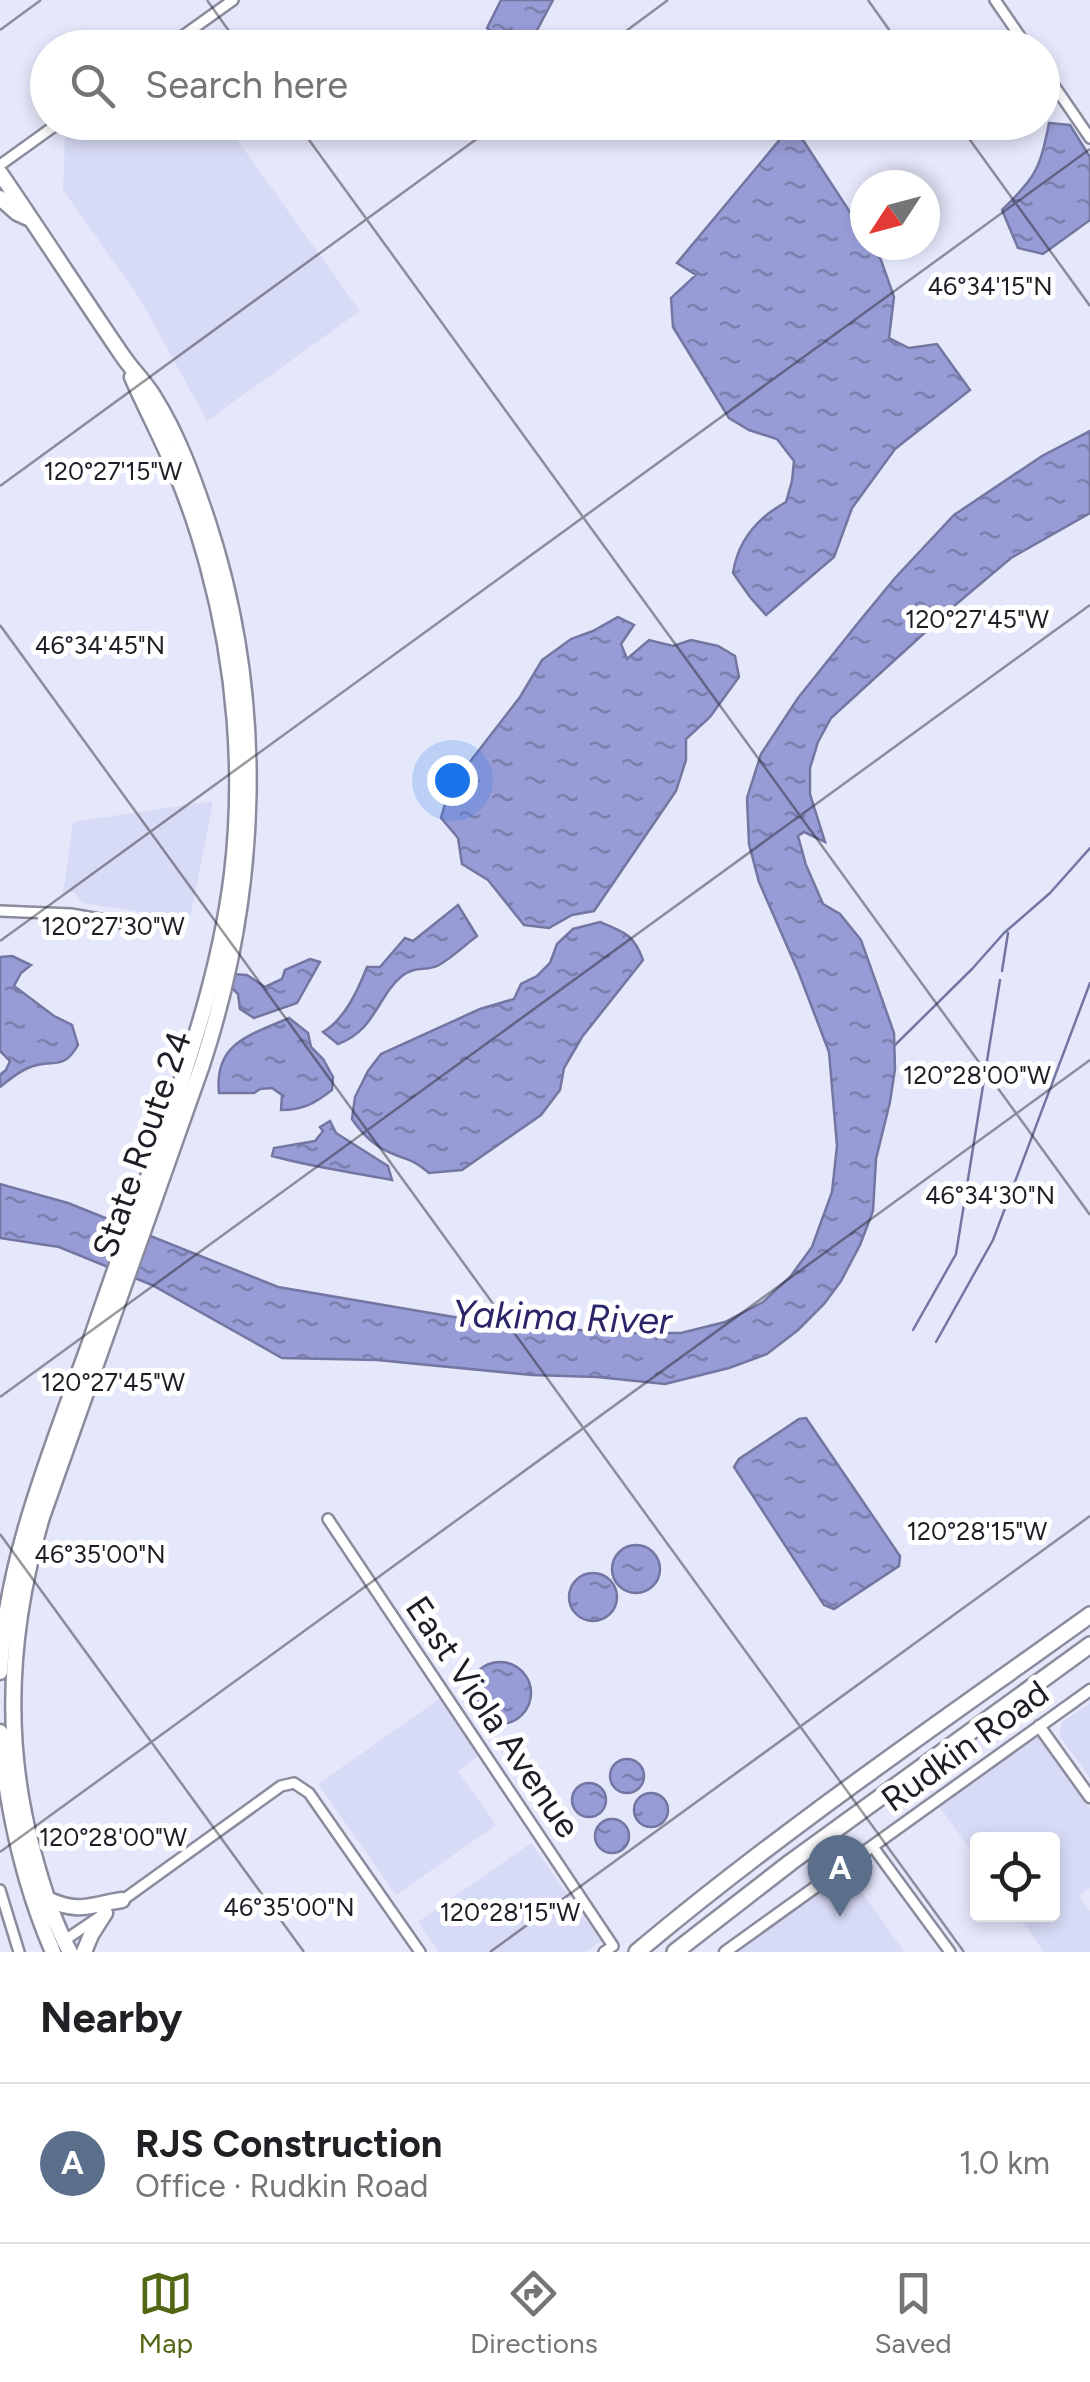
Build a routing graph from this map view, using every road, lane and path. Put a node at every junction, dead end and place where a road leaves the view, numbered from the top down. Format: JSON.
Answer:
{"nodes":[{"id":1,"x":233,"y":0,"type":"edge"},
{"id":2,"x":995,"y":0,"type":"edge"},
{"id":3,"x":191,"y":30,"type":"edge"},
{"id":4,"x":1016,"y":30,"type":"edge"},
{"id":5,"x":1060,"y":94,"type":"edge"},
{"id":6,"x":1090,"y":138,"type":"edge"},
{"id":7,"x":37,"y":140,"type":"edge"},
{"id":8,"x":0,"y":169,"type":"edge"},
{"id":9,"x":0,"y":198,"type":"edge"},
{"id":10,"x":32,"y":220,"type":"junction"},
{"id":11,"x":0,"y":911,"type":"edge"},
{"id":12,"x":122,"y":922,"type":"dead end"},
{"id":13,"x":55,"y":1461,"type":"junction"},
{"id":14,"x":328,"y":1519,"type":"dead end"},
{"id":15,"x":1090,"y":1616,"type":"edge"},
{"id":16,"x":1090,"y":1645,"type":"edge"},
{"id":17,"x":0,"y":1672,"type":"edge"},
{"id":18,"x":1090,"y":1690,"type":"edge"},
{"id":19,"x":1039,"y":1726,"type":"junction"},
{"id":20,"x":0,"y":1732,"type":"edge"},
{"id":21,"x":1090,"y":1796,"type":"edge"},
{"id":22,"x":873,"y":1847,"type":"junction"},
{"id":23,"x":791,"y":1862,"type":"junction"},
{"id":24,"x":0,"y":1890,"type":"edge"},
{"id":25,"x":47,"y":1899,"type":"junction"},
{"id":26,"x":122,"y":1900,"type":"junction"},
{"id":27,"x":105,"y":1913,"type":"junction"},
{"id":28,"x":57,"y":1949,"type":"edge"},
{"id":29,"x":608,"y":1949,"type":"edge"},
{"id":30,"x":20,"y":1952,"type":"edge"},
{"id":31,"x":84,"y":1952,"type":"edge"},
{"id":32,"x":420,"y":1952,"type":"edge"},
{"id":33,"x":637,"y":1952,"type":"edge"},
{"id":34,"x":675,"y":1952,"type":"edge"},
{"id":35,"x":687,"y":1952,"type":"edge"},
{"id":36,"x":725,"y":1952,"type":"edge"},
{"id":37,"x":950,"y":1952,"type":"edge"}],
"edges":[{"from":1,"to":3,"type":"street"},
{"from":2,"to":4,"type":"street"},
{"from":5,"to":6,"type":"street"},
{"from":7,"to":8,"type":"street"},
{"from":8,"to":10,"type":"main road","name":"State Route 24"},
{"from":9,"to":10,"type":"main road"},
{"from":10,"to":13,"type":"main road","name":"State Route 24"},
{"from":11,"to":12,"type":"street"},
{"from":13,"to":17,"type":"main road","name":"State Route 24"},
{"from":13,"to":25,"type":"main road","name":"State Route 24"},
{"from":14,"to":29,"type":"street","name":"East Viola Avenue"},
{"from":15,"to":33,"type":"highway"},
{"from":16,"to":23,"type":"highway"},
{"from":18,"to":19,"type":"street","name":"Rudkin Road"},
{"from":19,"to":21,"type":"street"},
{"from":19,"to":22,"type":"street","name":"Rudkin Road"},
{"from":20,"to":28,"type":"main road"},
{"from":22,"to":36,"type":"street","name":"Rudkin Road"},
{"from":22,"to":37,"type":"street"},
{"from":23,"to":34,"type":"highway"},
{"from":23,"to":35,"type":"highway"},
{"from":24,"to":30,"type":"street"},
{"from":25,"to":26,"type":"main road"},
{"from":25,"to":28,"type":"main road","name":"State Route 24"},
{"from":26,"to":27,"type":"street"},
{"from":26,"to":32,"type":"street"},
{"from":27,"to":28,"type":"street"},
{"from":27,"to":31,"type":"main road"}]}
